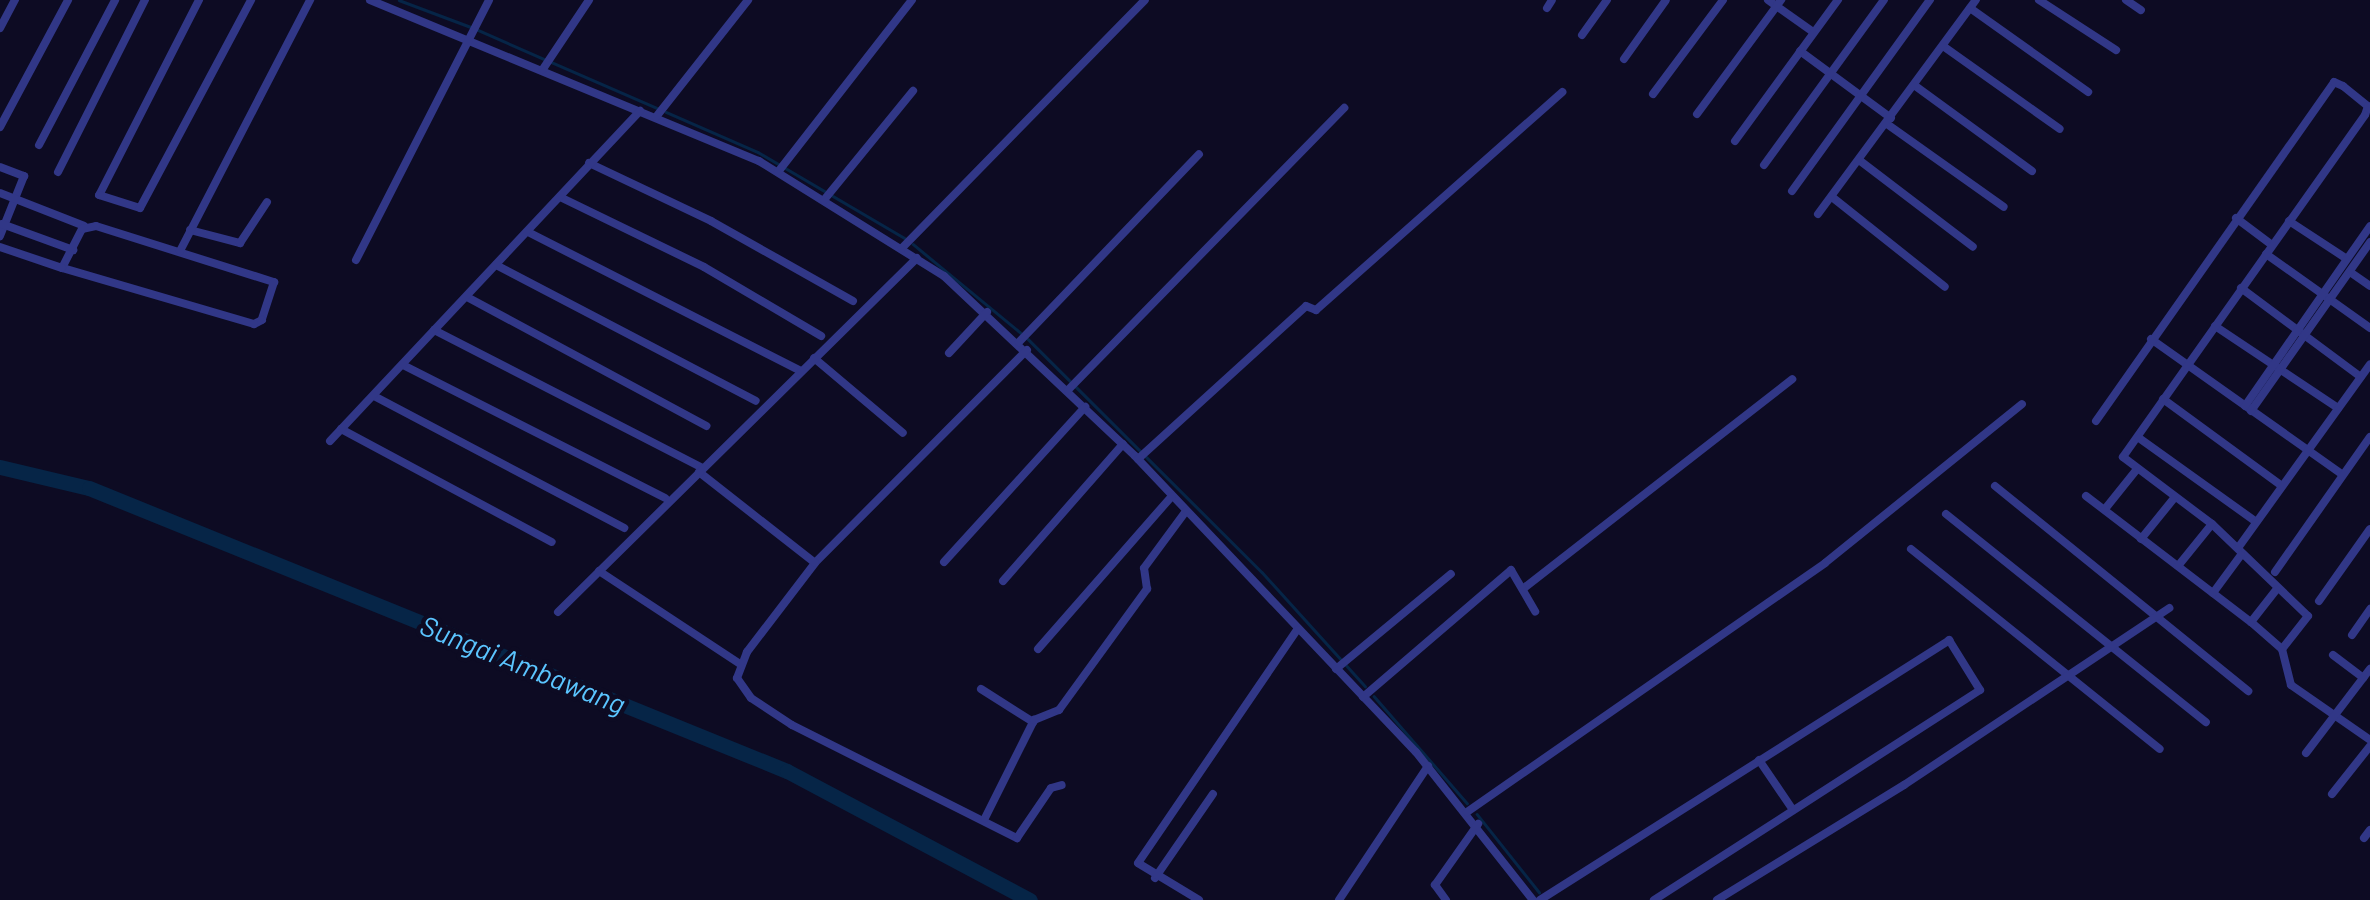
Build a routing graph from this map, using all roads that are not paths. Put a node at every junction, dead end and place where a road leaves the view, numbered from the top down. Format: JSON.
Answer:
{"nodes":[{"id":1,"x":14,"y":0,"type":"edge"},
{"id":2,"x":68,"y":0,"type":"edge"},
{"id":3,"x":115,"y":0,"type":"edge"},
{"id":4,"x":145,"y":0,"type":"edge"},
{"id":5,"x":199,"y":0,"type":"edge"},
{"id":6,"x":251,"y":0,"type":"edge"},
{"id":7,"x":310,"y":0,"type":"edge"},
{"id":8,"x":370,"y":0,"type":"edge"},
{"id":9,"x":489,"y":0,"type":"edge"},
{"id":10,"x":589,"y":0,"type":"edge"},
{"id":11,"x":748,"y":0,"type":"edge"},
{"id":12,"x":912,"y":0,"type":"edge"},
{"id":13,"x":1144,"y":0,"type":"edge"},
{"id":14,"x":1608,"y":0,"type":"edge"},
{"id":15,"x":1666,"y":0,"type":"edge"},
{"id":16,"x":1722,"y":0,"type":"edge"},
{"id":17,"x":1838,"y":0,"type":"edge"},
{"id":18,"x":1884,"y":0,"type":"edge"},
{"id":19,"x":1930,"y":0,"type":"edge"},
{"id":20,"x":2040,"y":0,"type":"edge"},
{"id":21,"x":2126,"y":0,"type":"edge"},
{"id":22,"x":1775,"y":2,"type":"edge"},
{"id":23,"x":1973,"y":4,"type":"edge"},
{"id":24,"x":402,"y":6,"type":"edge"},
{"id":25,"x":2141,"y":10,"type":"dead end"},
{"id":26,"x":0,"y":28,"type":"edge"},
{"id":27,"x":1813,"y":32,"type":"junction"},
{"id":28,"x":471,"y":33,"type":"junction"},
{"id":29,"x":1582,"y":36,"type":"dead end"},
{"id":30,"x":1943,"y":46,"type":"junction"},
{"id":31,"x":2116,"y":50,"type":"dead end"},
{"id":32,"x":1800,"y":51,"type":"junction"},
{"id":33,"x":1624,"y":59,"type":"dead end"},
{"id":34,"x":543,"y":68,"type":"junction"},
{"id":35,"x":1831,"y":73,"type":"junction"},
{"id":36,"x":1914,"y":85,"type":"junction"},
{"id":37,"x":912,"y":91,"type":"dead end"},
{"id":38,"x":1562,"y":92,"type":"dead end"},
{"id":39,"x":2088,"y":92,"type":"dead end"},
{"id":40,"x":1653,"y":94,"type":"dead end"},
{"id":41,"x":1861,"y":96,"type":"junction"},
{"id":42,"x":1344,"y":108,"type":"dead end"},
{"id":43,"x":640,"y":110,"type":"junction"},
{"id":44,"x":1698,"y":114,"type":"dead end"},
{"id":45,"x":656,"y":117,"type":"junction"},
{"id":46,"x":1889,"y":121,"type":"junction"},
{"id":47,"x":0,"y":127,"type":"edge"},
{"id":48,"x":2060,"y":129,"type":"dead end"},
{"id":49,"x":1735,"y":141,"type":"dead end"},
{"id":50,"x":39,"y":145,"type":"dead end"},
{"id":51,"x":1199,"y":154,"type":"dead end"},
{"id":52,"x":1859,"y":160,"type":"junction"},
{"id":53,"x":589,"y":164,"type":"junction"},
{"id":54,"x":1764,"y":165,"type":"dead end"},
{"id":55,"x":0,"y":166,"type":"edge"},
{"id":56,"x":2032,"y":171,"type":"dead end"},
{"id":57,"x":58,"y":172,"type":"dead end"},
{"id":58,"x":778,"y":172,"type":"junction"},
{"id":59,"x":1792,"y":191,"type":"dead end"},
{"id":60,"x":0,"y":193,"type":"edge"},
{"id":61,"x":560,"y":197,"type":"junction"},
{"id":62,"x":1832,"y":197,"type":"junction"},
{"id":63,"x":14,"y":198,"type":"junction"},
{"id":64,"x":824,"y":200,"type":"junction"},
{"id":65,"x":267,"y":202,"type":"dead end"},
{"id":66,"x":2004,"y":207,"type":"dead end"},
{"id":67,"x":1818,"y":214,"type":"dead end"},
{"id":68,"x":2236,"y":218,"type":"junction"},
{"id":69,"x":2289,"y":221,"type":"junction"},
{"id":70,"x":2,"y":224,"type":"edge"},
{"id":71,"x":84,"y":226,"type":"junction"},
{"id":72,"x":2370,"y":226,"type":"edge"},
{"id":73,"x":190,"y":230,"type":"junction"},
{"id":74,"x":528,"y":232,"type":"junction"},
{"id":75,"x":0,"y":236,"type":"edge"},
{"id":76,"x":2370,"y":242,"type":"edge"},
{"id":77,"x":2272,"y":245,"type":"junction"},
{"id":78,"x":0,"y":247,"type":"edge"},
{"id":79,"x":902,"y":248,"type":"junction"},
{"id":80,"x":1973,"y":248,"type":"dead end"},
{"id":81,"x":73,"y":250,"type":"junction"},
{"id":82,"x":180,"y":251,"type":"junction"},
{"id":83,"x":2266,"y":254,"type":"junction"},
{"id":84,"x":917,"y":258,"type":"junction"},
{"id":85,"x":356,"y":260,"type":"dead end"},
{"id":86,"x":496,"y":265,"type":"junction"},
{"id":87,"x":2351,"y":265,"type":"junction"},
{"id":88,"x":62,"y":268,"type":"junction"},
{"id":89,"x":2370,"y":286,"type":"edge"},
{"id":90,"x":1945,"y":287,"type":"dead end"},
{"id":91,"x":2241,"y":288,"type":"junction"},
{"id":92,"x":2326,"y":296,"type":"junction"},
{"id":93,"x":466,"y":297,"type":"junction"},
{"id":94,"x":853,"y":300,"type":"dead end"},
{"id":95,"x":987,"y":312,"type":"junction"},
{"id":96,"x":2215,"y":326,"type":"junction"},
{"id":97,"x":2370,"y":328,"type":"edge"},
{"id":98,"x":2297,"y":329,"type":"junction"},
{"id":99,"x":434,"y":330,"type":"junction"},
{"id":100,"x":821,"y":336,"type":"dead end"},
{"id":101,"x":2306,"y":336,"type":"junction"},
{"id":102,"x":2151,"y":338,"type":"junction"},
{"id":103,"x":1019,"y":342,"type":"junction"},
{"id":104,"x":1027,"y":350,"type":"junction"},
{"id":105,"x":948,"y":353,"type":"dead end"},
{"id":106,"x":814,"y":358,"type":"junction"},
{"id":107,"x":2370,"y":364,"type":"edge"},
{"id":108,"x":403,"y":365,"type":"junction"},
{"id":109,"x":2188,"y":365,"type":"junction"},
{"id":110,"x":2270,"y":366,"type":"junction"},
{"id":111,"x":801,"y":371,"type":"junction"},
{"id":112,"x":2280,"y":372,"type":"junction"},
{"id":113,"x":2361,"y":376,"type":"junction"},
{"id":114,"x":1792,"y":379,"type":"dead end"},
{"id":115,"x":1068,"y":390,"type":"junction"},
{"id":116,"x":374,"y":396,"type":"junction"},
{"id":117,"x":2163,"y":399,"type":"junction"},
{"id":118,"x":756,"y":401,"type":"dead end"},
{"id":119,"x":2022,"y":404,"type":"dead end"},
{"id":120,"x":1085,"y":406,"type":"junction"},
{"id":121,"x":2248,"y":408,"type":"junction"},
{"id":122,"x":2338,"y":408,"type":"junction"},
{"id":123,"x":2096,"y":421,"type":"dead end"},
{"id":124,"x":708,"y":426,"type":"dead end"},
{"id":125,"x":341,"y":429,"type":"junction"},
{"id":126,"x":903,"y":433,"type":"dead end"},
{"id":127,"x":2370,"y":437,"type":"edge"},
{"id":128,"x":2139,"y":438,"type":"junction"},
{"id":129,"x":330,"y":440,"type":"dead end"},
{"id":130,"x":1124,"y":444,"type":"junction"},
{"id":131,"x":2307,"y":448,"type":"junction"},
{"id":132,"x":1138,"y":459,"type":"junction"},
{"id":133,"x":2137,"y":469,"type":"junction"},
{"id":134,"x":701,"y":470,"type":"junction"},
{"id":135,"x":2342,"y":474,"type":"junction"},
{"id":136,"x":1995,"y":486,"type":"dead end"},
{"id":137,"x":2282,"y":486,"type":"junction"},
{"id":138,"x":1172,"y":496,"type":"junction"},
{"id":139,"x":2086,"y":496,"type":"dead end"},
{"id":140,"x":2175,"y":497,"type":"junction"},
{"id":141,"x":664,"y":498,"type":"dead end"},
{"id":142,"x":2105,"y":510,"type":"junction"},
{"id":143,"x":1186,"y":512,"type":"junction"},
{"id":144,"x":1946,"y":514,"type":"dead end"},
{"id":145,"x":2255,"y":521,"type":"junction"},
{"id":146,"x":2212,"y":524,"type":"junction"},
{"id":147,"x":624,"y":528,"type":"dead end"},
{"id":148,"x":2370,"y":529,"type":"edge"},
{"id":149,"x":2141,"y":539,"type":"junction"},
{"id":150,"x":552,"y":542,"type":"dead end"},
{"id":151,"x":1912,"y":549,"type":"dead end"},
{"id":152,"x":2240,"y":551,"type":"junction"},
{"id":153,"x":944,"y":562,"type":"dead end"},
{"id":154,"x":814,"y":563,"type":"junction"},
{"id":155,"x":2178,"y":566,"type":"junction"},
{"id":156,"x":599,"y":571,"type":"junction"},
{"id":157,"x":2275,"y":572,"type":"dead end"},
{"id":158,"x":1451,"y":574,"type":"dead end"},
{"id":159,"x":1003,"y":581,"type":"dead end"},
{"id":160,"x":1524,"y":588,"type":"junction"},
{"id":161,"x":2276,"y":590,"type":"junction"},
{"id":162,"x":2213,"y":593,"type":"junction"},
{"id":163,"x":2318,"y":601,"type":"dead end"},
{"id":164,"x":2168,"y":608,"type":"dead end"},
{"id":165,"x":2370,"y":609,"type":"edge"},
{"id":166,"x":1535,"y":611,"type":"dead end"},
{"id":167,"x":558,"y":612,"type":"dead end"},
{"id":168,"x":2156,"y":616,"type":"junction"},
{"id":169,"x":2250,"y":622,"type":"junction"},
{"id":170,"x":1297,"y":630,"type":"junction"},
{"id":171,"x":2352,"y":635,"type":"dead end"},
{"id":172,"x":2116,"y":646,"type":"junction"},
{"id":173,"x":1038,"y":649,"type":"dead end"},
{"id":174,"x":2282,"y":649,"type":"junction"},
{"id":175,"x":2334,"y":655,"type":"dead end"},
{"id":176,"x":740,"y":664,"type":"junction"},
{"id":177,"x":2370,"y":669,"type":"edge"},
{"id":178,"x":1336,"y":670,"type":"junction"},
{"id":179,"x":2073,"y":676,"type":"junction"},
{"id":180,"x":2363,"y":678,"type":"junction"},
{"id":181,"x":981,"y":690,"type":"dead end"},
{"id":182,"x":2248,"y":691,"type":"dead end"},
{"id":183,"x":1363,"y":697,"type":"junction"},
{"id":184,"x":2334,"y":715,"type":"junction"},
{"id":185,"x":1032,"y":722,"type":"junction"},
{"id":186,"x":2206,"y":722,"type":"dead end"},
{"id":187,"x":2370,"y":743,"type":"edge"},
{"id":188,"x":2160,"y":749,"type":"dead end"},
{"id":189,"x":2306,"y":753,"type":"dead end"},
{"id":190,"x":1759,"y":760,"type":"junction"},
{"id":191,"x":1428,"y":766,"type":"junction"},
{"id":192,"x":1062,"y":785,"type":"dead end"},
{"id":193,"x":1214,"y":794,"type":"dead end"},
{"id":194,"x":2332,"y":794,"type":"dead end"},
{"id":195,"x":1793,"y":810,"type":"junction"},
{"id":196,"x":1467,"y":812,"type":"junction"},
{"id":197,"x":986,"y":818,"type":"junction"},
{"id":198,"x":1478,"y":824,"type":"junction"},
{"id":199,"x":1155,"y":878,"type":"junction"},
{"id":200,"x":1558,"y":889,"type":"junction"},
{"id":201,"x":1199,"y":900,"type":"edge"},
{"id":202,"x":1338,"y":900,"type":"edge"},
{"id":203,"x":1446,"y":900,"type":"edge"},
{"id":204,"x":1532,"y":900,"type":"edge"},
{"id":205,"x":1540,"y":900,"type":"edge"},
{"id":206,"x":1566,"y":900,"type":"edge"},
{"id":207,"x":1654,"y":900,"type":"edge"},
{"id":208,"x":1717,"y":900,"type":"edge"}],
"edges":[{"from":1,"to":26,"type":"street"},
{"from":2,"to":47,"type":"street"},
{"from":3,"to":50,"type":"street"},
{"from":4,"to":57,"type":"street"},
{"from":5,"to":6,"type":"street"},
{"from":7,"to":73,"type":"street"},
{"from":8,"to":24,"type":"street"},
{"from":9,"to":28,"type":"street"},
{"from":10,"to":34,"type":"street"},
{"from":11,"to":45,"type":"street"},
{"from":12,"to":58,"type":"street"},
{"from":13,"to":79,"type":"street"},
{"from":14,"to":29,"type":"street"},
{"from":15,"to":33,"type":"street"},
{"from":16,"to":40,"type":"street"},
{"from":17,"to":27,"type":"street"},
{"from":18,"to":35,"type":"street"},
{"from":19,"to":41,"type":"street"},
{"from":20,"to":31,"type":"street"},
{"from":21,"to":25,"type":"street"},
{"from":22,"to":27,"type":"street"},
{"from":22,"to":44,"type":"street"},
{"from":23,"to":30,"type":"street"},
{"from":23,"to":39,"type":"street"},
{"from":24,"to":28,"type":"street"},
{"from":27,"to":32,"type":"street"},
{"from":28,"to":34,"type":"street"},
{"from":28,"to":85,"type":"street"},
{"from":30,"to":36,"type":"street"},
{"from":30,"to":48,"type":"street"},
{"from":32,"to":35,"type":"street"},
{"from":32,"to":49,"type":"street"},
{"from":34,"to":43,"type":"street"},
{"from":35,"to":41,"type":"street"},
{"from":35,"to":54,"type":"street"},
{"from":36,"to":46,"type":"street"},
{"from":36,"to":56,"type":"street"},
{"from":37,"to":64,"type":"street"},
{"from":38,"to":132,"type":"street"},
{"from":41,"to":46,"type":"street"},
{"from":41,"to":59,"type":"street"},
{"from":42,"to":115,"type":"street"},
{"from":43,"to":45,"type":"street"},
{"from":43,"to":53,"type":"street"},
{"from":45,"to":58,"type":"street"},
{"from":46,"to":52,"type":"street"},
{"from":46,"to":66,"type":"street"},
{"from":51,"to":103,"type":"street"},
{"from":52,"to":62,"type":"street"},
{"from":52,"to":80,"type":"street"},
{"from":53,"to":61,"type":"street"},
{"from":53,"to":94,"type":"street"},
{"from":55,"to":63,"type":"street"},
{"from":58,"to":64,"type":"street"},
{"from":60,"to":63,"type":"street"},
{"from":61,"to":74,"type":"street"},
{"from":61,"to":100,"type":"street"},
{"from":62,"to":67,"type":"street"},
{"from":62,"to":90,"type":"street"},
{"from":63,"to":70,"type":"street"},
{"from":63,"to":71,"type":"street"},
{"from":64,"to":79,"type":"street"},
{"from":65,"to":73,"type":"street"},
{"from":68,"to":69,"type":"street"},
{"from":68,"to":77,"type":"street"},
{"from":68,"to":102,"type":"street"},
{"from":69,"to":77,"type":"street"},
{"from":69,"to":87,"type":"street"},
{"from":70,"to":75,"type":"street"},
{"from":70,"to":81,"type":"street"},
{"from":71,"to":81,"type":"street"},
{"from":71,"to":82,"type":"street"},
{"from":72,"to":87,"type":"street"},
{"from":73,"to":82,"type":"street"},
{"from":74,"to":86,"type":"street"},
{"from":74,"to":111,"type":"street"},
{"from":76,"to":87,"type":"street"},
{"from":77,"to":83,"type":"street"},
{"from":78,"to":88,"type":"street"},
{"from":79,"to":84,"type":"street"},
{"from":81,"to":88,"type":"street"},
{"from":82,"to":88,"type":"street"},
{"from":83,"to":91,"type":"street"},
{"from":83,"to":92,"type":"street"},
{"from":84,"to":95,"type":"street"},
{"from":84,"to":106,"type":"street"},
{"from":86,"to":93,"type":"street"},
{"from":86,"to":118,"type":"street"},
{"from":87,"to":89,"type":"street"},
{"from":87,"to":92,"type":"street"},
{"from":91,"to":96,"type":"street"},
{"from":91,"to":98,"type":"street"},
{"from":92,"to":97,"type":"street"},
{"from":92,"to":98,"type":"street"},
{"from":92,"to":101,"type":"street"},
{"from":93,"to":99,"type":"street"},
{"from":93,"to":124,"type":"street"},
{"from":95,"to":103,"type":"street"},
{"from":95,"to":105,"type":"street"},
{"from":96,"to":109,"type":"street"},
{"from":96,"to":110,"type":"street"},
{"from":98,"to":101,"type":"street"},
{"from":98,"to":110,"type":"street"},
{"from":99,"to":108,"type":"street"},
{"from":99,"to":134,"type":"street"},
{"from":101,"to":112,"type":"street"},
{"from":101,"to":113,"type":"street"},
{"from":102,"to":109,"type":"street"},
{"from":102,"to":123,"type":"street"},
{"from":103,"to":104,"type":"street"},
{"from":104,"to":115,"type":"street"},
{"from":104,"to":154,"type":"street"},
{"from":106,"to":111,"type":"street"},
{"from":106,"to":126,"type":"street"},
{"from":107,"to":113,"type":"street"},
{"from":108,"to":116,"type":"street"},
{"from":108,"to":141,"type":"street"},
{"from":109,"to":117,"type":"street"},
{"from":109,"to":121,"type":"street"},
{"from":110,"to":112,"type":"street"},
{"from":110,"to":121,"type":"street"},
{"from":111,"to":134,"type":"street"},
{"from":112,"to":121,"type":"street"},
{"from":112,"to":122,"type":"street"},
{"from":113,"to":122,"type":"street"},
{"from":114,"to":160,"type":"street"},
{"from":115,"to":120,"type":"street"},
{"from":116,"to":125,"type":"street"},
{"from":116,"to":147,"type":"street"},
{"from":117,"to":128,"type":"street"},
{"from":117,"to":137,"type":"street"},
{"from":119,"to":196,"type":"street"},
{"from":120,"to":130,"type":"street"},
{"from":120,"to":153,"type":"street"},
{"from":121,"to":131,"type":"street"},
{"from":122,"to":131,"type":"street"},
{"from":125,"to":129,"type":"street"},
{"from":125,"to":150,"type":"street"},
{"from":127,"to":135,"type":"street"},
{"from":128,"to":133,"type":"street"},
{"from":128,"to":145,"type":"street"},
{"from":130,"to":132,"type":"street"},
{"from":130,"to":159,"type":"street"},
{"from":131,"to":135,"type":"street"},
{"from":131,"to":137,"type":"street"},
{"from":132,"to":138,"type":"street"},
{"from":133,"to":140,"type":"street"},
{"from":133,"to":142,"type":"street"},
{"from":134,"to":154,"type":"street"},
{"from":134,"to":156,"type":"street"},
{"from":135,"to":157,"type":"street"},
{"from":136,"to":168,"type":"street"},
{"from":137,"to":145,"type":"street"},
{"from":138,"to":143,"type":"street"},
{"from":138,"to":173,"type":"street"},
{"from":139,"to":142,"type":"street"},
{"from":140,"to":146,"type":"street"},
{"from":140,"to":149,"type":"street"},
{"from":142,"to":149,"type":"street"},
{"from":143,"to":170,"type":"street"},
{"from":143,"to":185,"type":"street"},
{"from":144,"to":172,"type":"street"},
{"from":145,"to":152,"type":"street"},
{"from":146,"to":152,"type":"street"},
{"from":146,"to":155,"type":"street"},
{"from":148,"to":163,"type":"street"},
{"from":149,"to":155,"type":"street"},
{"from":151,"to":179,"type":"street"},
{"from":152,"to":161,"type":"street"},
{"from":152,"to":162,"type":"street"},
{"from":154,"to":176,"type":"street"},
{"from":155,"to":162,"type":"street"},
{"from":156,"to":167,"type":"street"},
{"from":156,"to":176,"type":"street"},
{"from":158,"to":178,"type":"street"},
{"from":160,"to":166,"type":"street"},
{"from":160,"to":183,"type":"street"},
{"from":161,"to":169,"type":"street"},
{"from":161,"to":174,"type":"street"},
{"from":162,"to":169,"type":"street"},
{"from":164,"to":168,"type":"street"},
{"from":165,"to":171,"type":"street"},
{"from":168,"to":172,"type":"street"},
{"from":168,"to":182,"type":"street"},
{"from":169,"to":174,"type":"street"},
{"from":170,"to":178,"type":"street"},
{"from":170,"to":199,"type":"street"},
{"from":172,"to":179,"type":"street"},
{"from":172,"to":186,"type":"street"},
{"from":174,"to":184,"type":"street"},
{"from":175,"to":180,"type":"street"},
{"from":176,"to":197,"type":"street"},
{"from":177,"to":180,"type":"street"},
{"from":178,"to":183,"type":"street"},
{"from":179,"to":188,"type":"street"},
{"from":179,"to":208,"type":"street"},
{"from":180,"to":184,"type":"street"},
{"from":181,"to":185,"type":"street"},
{"from":183,"to":191,"type":"street"},
{"from":184,"to":187,"type":"street"},
{"from":184,"to":189,"type":"street"},
{"from":185,"to":197,"type":"street"},
{"from":187,"to":194,"type":"street"},
{"from":190,"to":195,"type":"street"},
{"from":190,"to":195,"type":"street"},
{"from":190,"to":200,"type":"street"},
{"from":191,"to":196,"type":"street"},
{"from":191,"to":202,"type":"street"},
{"from":192,"to":197,"type":"street"},
{"from":193,"to":199,"type":"street"},
{"from":195,"to":207,"type":"street"},
{"from":196,"to":198,"type":"street"},
{"from":198,"to":203,"type":"street"},
{"from":198,"to":204,"type":"street"},
{"from":199,"to":201,"type":"street"},
{"from":200,"to":205,"type":"street"},
{"from":200,"to":206,"type":"street"}]}
